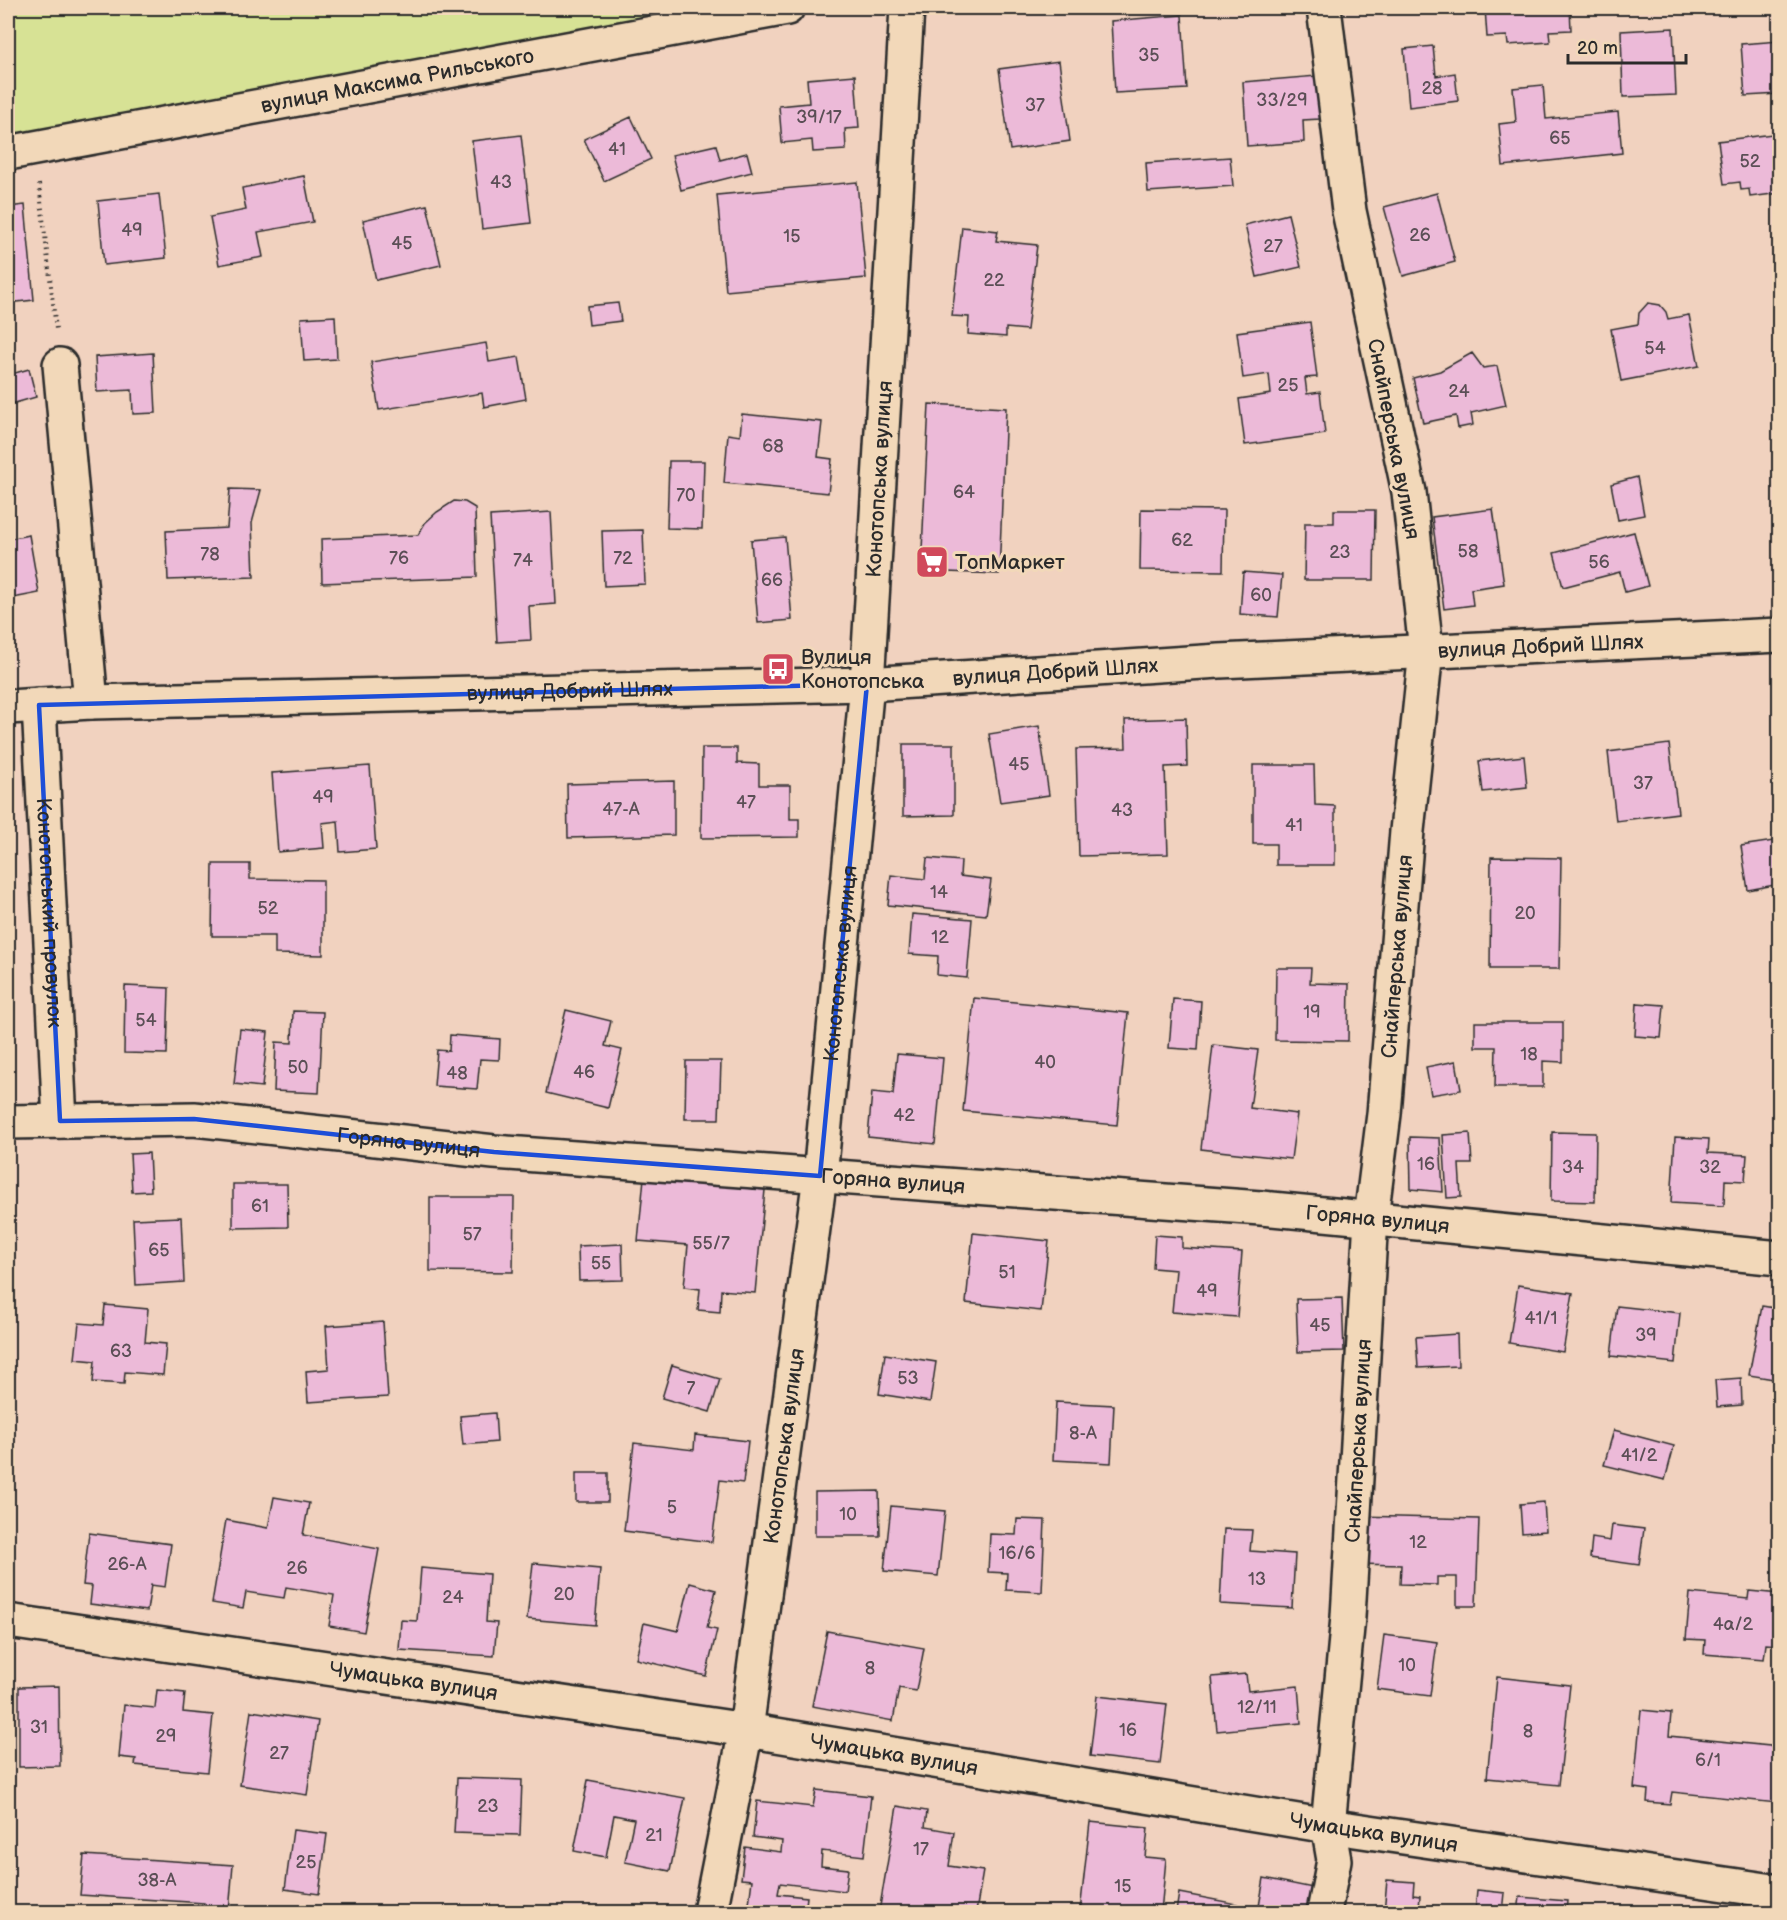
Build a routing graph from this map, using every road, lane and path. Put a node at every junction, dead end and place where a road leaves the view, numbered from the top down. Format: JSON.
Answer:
{"nodes":[{"id":1,"x":787,"y":8,"type":"edge"},
{"id":2,"x":907,"y":8,"type":"edge"},
{"id":3,"x":1324,"y":8,"type":"edge"},
{"id":4,"x":21,"y":151,"type":"edge"},
{"id":5,"x":60,"y":365,"type":"joint"},
{"id":6,"x":1779,"y":635,"type":"edge"},
{"id":7,"x":1426,"y":651,"type":"junction"},
{"id":8,"x":867,"y":684,"type":"junction"},
{"id":9,"x":91,"y":702,"type":"junction"},
{"id":10,"x":23,"y":706,"type":"edge"},
{"id":11,"x":60,"y":1121,"type":"junction"},
{"id":12,"x":8,"y":1122,"type":"edge"},
{"id":13,"x":820,"y":1176,"type":"junction"},
{"id":14,"x":1371,"y":1218,"type":"junction"},
{"id":15,"x":1779,"y":1258,"type":"edge"},
{"id":16,"x":8,"y":1621,"type":"edge"},
{"id":17,"x":746,"y":1730,"type":"junction"},
{"id":18,"x":1328,"y":1826,"type":"junction"},
{"id":19,"x":1779,"y":1892,"type":"edge"},
{"id":20,"x":710,"y":1912,"type":"edge"},
{"id":21,"x":1324,"y":1912,"type":"edge"}],
"edges":[{"from":1,"to":4,"type":"street","name":"вулиця Максима Рильського"},
{"from":2,"to":8,"type":"street","name":"Конотопська вулиця"},
{"from":3,"to":7,"type":"street","name":"Снайперська вулиця"},
{"from":4,"to":5,"type":"path"},
{"from":5,"to":9,"type":"street"},
{"from":6,"to":7,"type":"street","name":"вулиця Добрий Шлях"},
{"from":7,"to":8,"type":"street","name":"вулиця Добрий Шлях"},
{"from":7,"to":14,"type":"street","name":"Снайперська вулиця"},
{"from":8,"to":9,"type":"street","name":"вулиця Добрий Шлях"},
{"from":8,"to":13,"type":"street","name":"Конотопська вулиця"},
{"from":9,"to":10,"type":"street","name":"вулиця Добрий Шлях"},
{"from":10,"to":11,"type":"street","name":"Конотопський провулок"},
{"from":11,"to":12,"type":"street","name":"Горяна вулиця"},
{"from":11,"to":13,"type":"street","name":"Горяна вулиця"},
{"from":13,"to":14,"type":"street","name":"Горяна вулиця"},
{"from":13,"to":17,"type":"street","name":"Конотопська вулиця"},
{"from":14,"to":15,"type":"street","name":"Горяна вулиця"},
{"from":14,"to":18,"type":"street","name":"Снайперська вулиця"},
{"from":16,"to":17,"type":"street","name":"Чумацька вулиця"},
{"from":17,"to":18,"type":"street","name":"Чумацька вулиця"},
{"from":17,"to":20,"type":"street","name":"Конотопська вулиця"},
{"from":18,"to":19,"type":"street","name":"Чумацька вулиця"},
{"from":18,"to":21,"type":"street","name":"Снайперська вулиця"}]}
